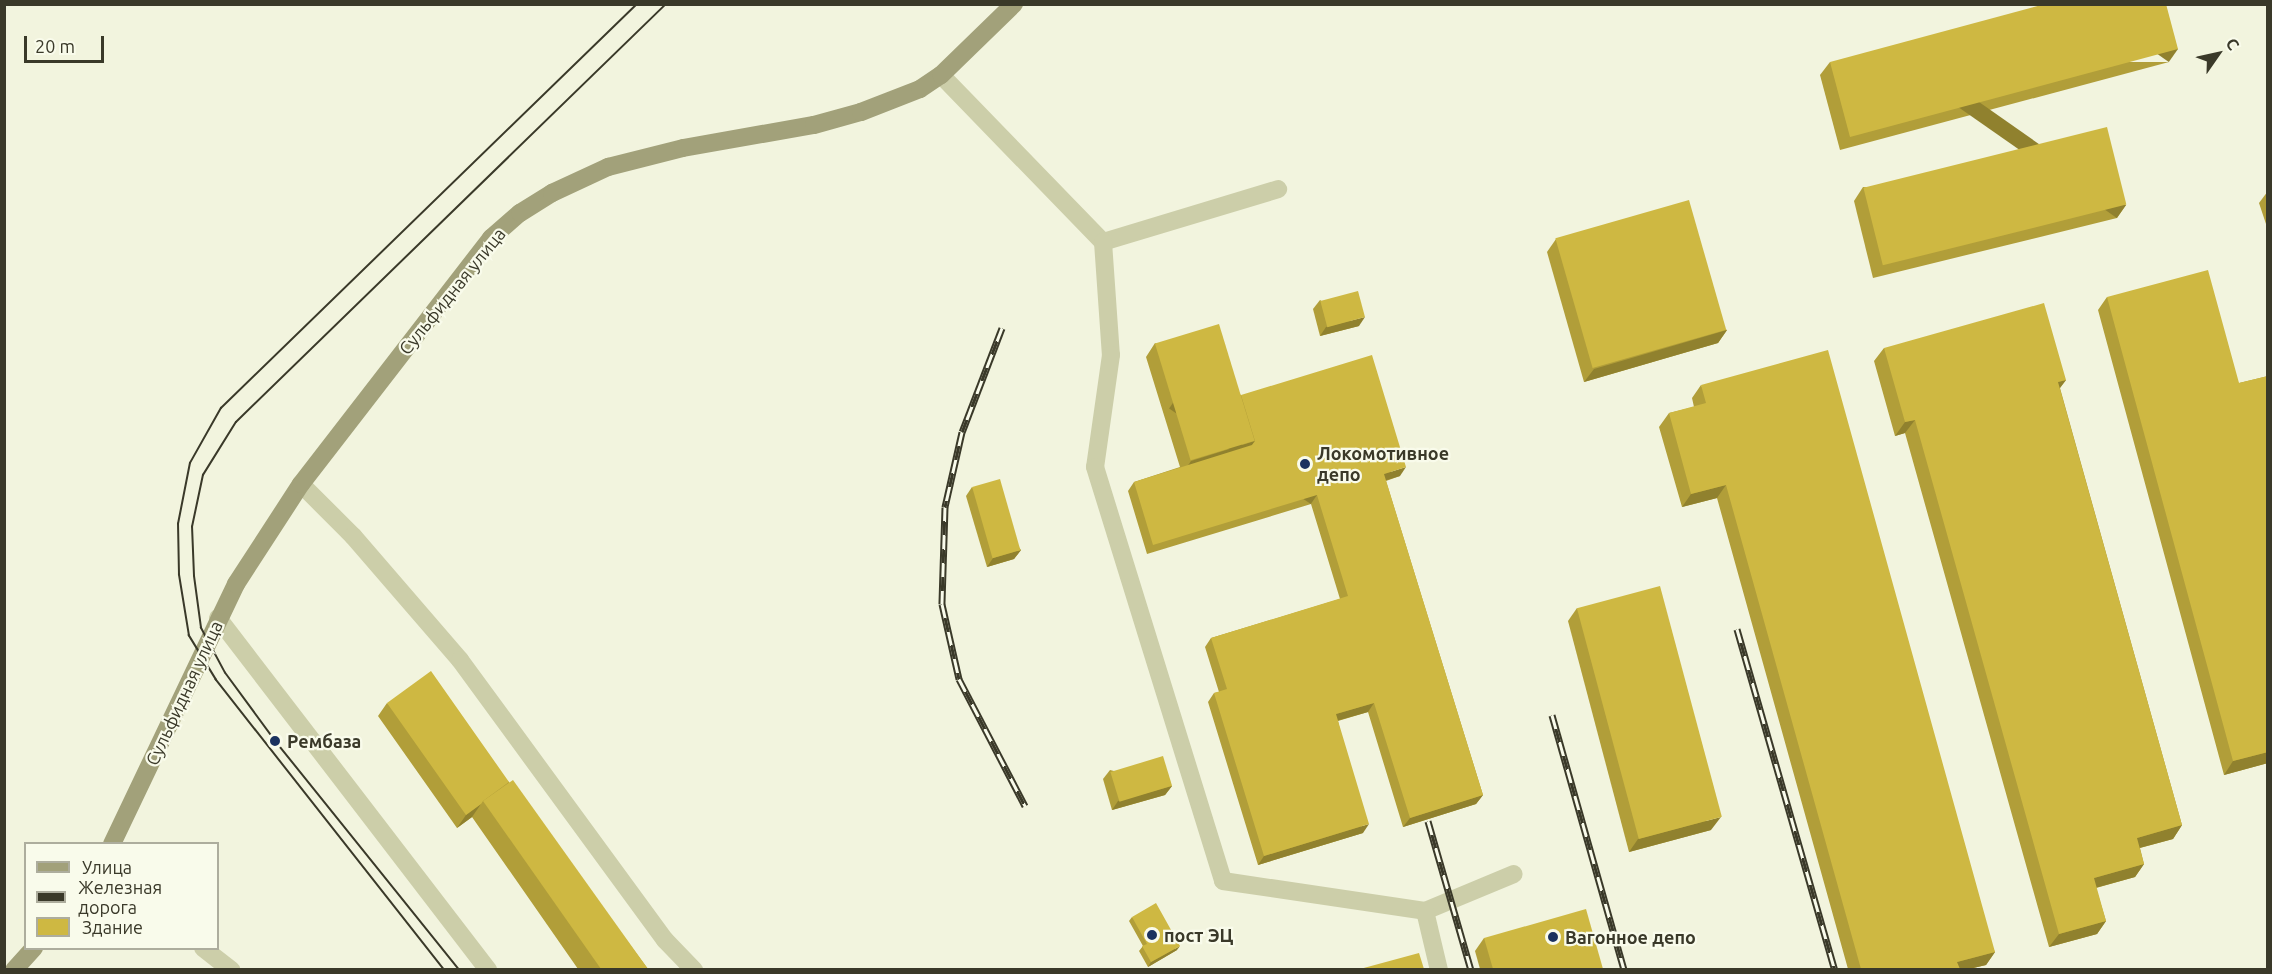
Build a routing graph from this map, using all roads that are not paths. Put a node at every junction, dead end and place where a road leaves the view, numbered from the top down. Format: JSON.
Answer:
{"nodes":[{"id":1,"x":1014,"y":4,"type":"edge"},
{"id":2,"x":941,"y":75,"type":"junction"},
{"id":3,"x":1278,"y":189,"type":"dead end"},
{"id":4,"x":1103,"y":242,"type":"junction"},
{"id":5,"x":301,"y":484,"type":"junction"},
{"id":6,"x":218,"y":618,"type":"junction"},
{"id":7,"x":112,"y":842,"type":"edge"},
{"id":8,"x":1514,"y":874,"type":"dead end"},
{"id":9,"x":1425,"y":911,"type":"junction"},
{"id":10,"x":32,"y":950,"type":"edge"},
{"id":11,"x":206,"y":950,"type":"edge"},
{"id":12,"x":14,"y":969,"type":"edge"},
{"id":13,"x":231,"y":969,"type":"edge"},
{"id":14,"x":488,"y":969,"type":"edge"},
{"id":15,"x":694,"y":969,"type":"edge"},
{"id":16,"x":1439,"y":969,"type":"edge"}],
"edges":[{"from":1,"to":2,"type":"street","name":"Сульфидная улица"},
{"from":2,"to":4,"type":"street"},
{"from":2,"to":5,"type":"street","name":"Сульфидная улица"},
{"from":3,"to":4,"type":"street"},
{"from":4,"to":9,"type":"street"},
{"from":5,"to":6,"type":"street","name":"Сульфидная улица"},
{"from":5,"to":15,"type":"street"},
{"from":6,"to":7,"type":"street","name":"Сульфидная улица"},
{"from":6,"to":14,"type":"street"},
{"from":8,"to":9,"type":"street"},
{"from":9,"to":16,"type":"street"},
{"from":10,"to":12,"type":"street"},
{"from":11,"to":13,"type":"street"}]}
